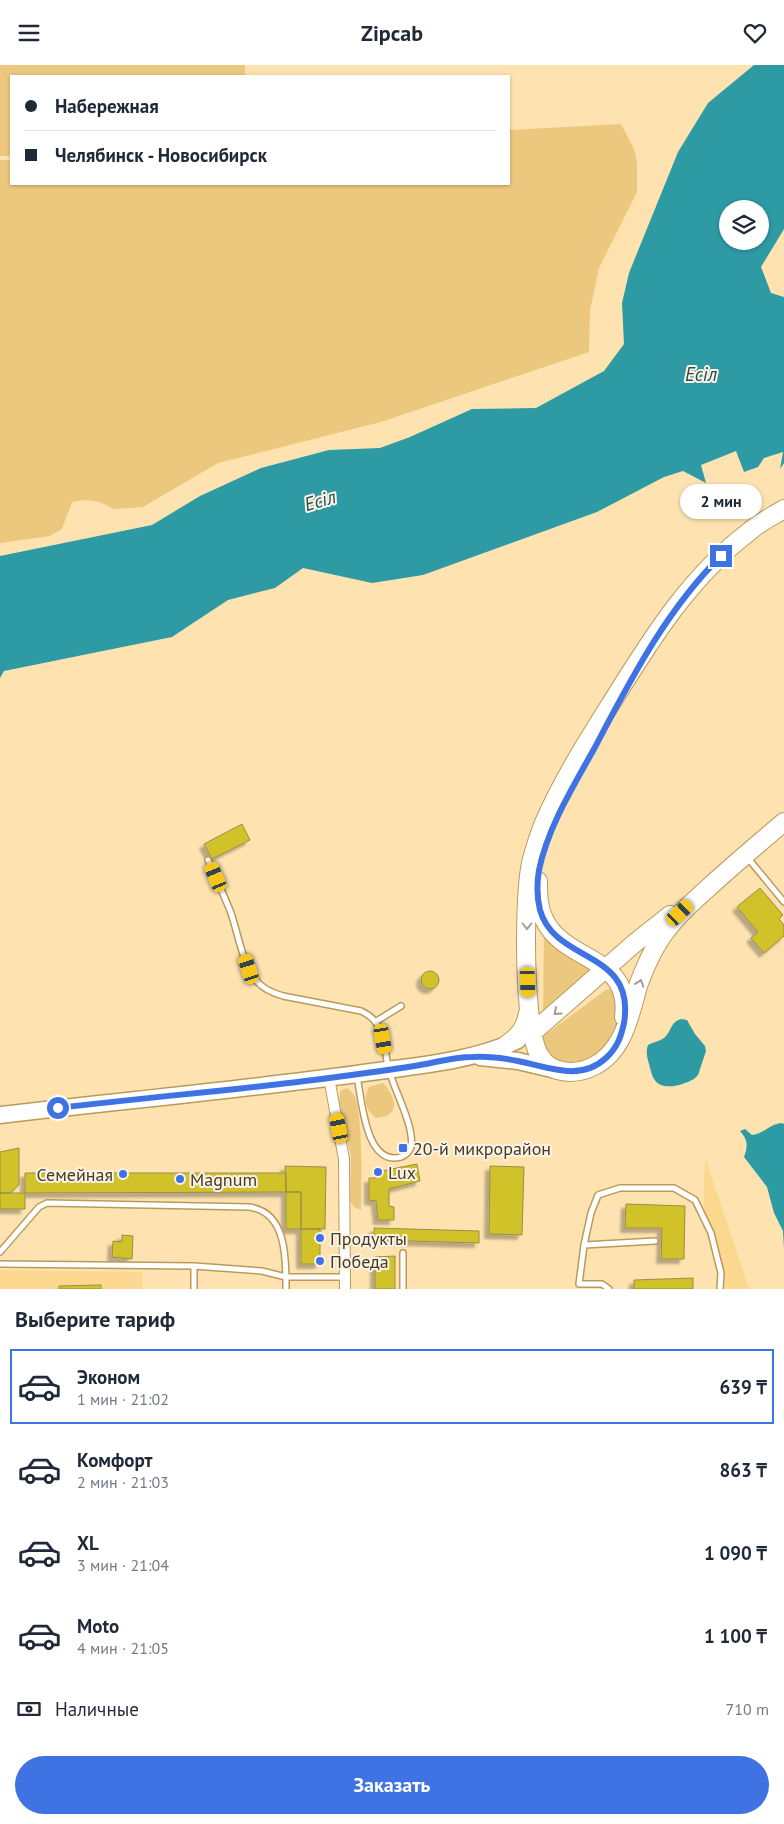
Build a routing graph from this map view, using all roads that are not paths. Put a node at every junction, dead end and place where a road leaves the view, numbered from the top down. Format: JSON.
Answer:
{"nodes":[{"id":1,"x":784,"y":509,"type":"edge"},
{"id":2,"x":713,"y":564,"type":"junction"},
{"id":3,"x":784,"y":822,"type":"edge"},
{"id":4,"x":746,"y":854,"type":"junction"},
{"id":5,"x":208,"y":860,"type":"dead end"},
{"id":6,"x":731,"y":866,"type":"junction"},
{"id":7,"x":784,"y":902,"type":"edge"},
{"id":8,"x":606,"y":968,"type":"junction"},
{"id":9,"x":580,"y":991,"type":"junction"},
{"id":10,"x":624,"y":995,"type":"junction"},
{"id":11,"x":528,"y":997,"type":"junction"},
{"id":12,"x":401,"y":1006,"type":"dead end"},
{"id":13,"x":375,"y":1022,"type":"junction"},
{"id":14,"x":532,"y":1033,"type":"junction"},
{"id":15,"x":621,"y":1038,"type":"junction"},
{"id":16,"x":506,"y":1045,"type":"junction"},
{"id":17,"x":470,"y":1057,"type":"junction"},
{"id":18,"x":389,"y":1070,"type":"junction"},
{"id":19,"x":557,"y":1070,"type":"junction"},
{"id":20,"x":357,"y":1074,"type":"junction"},
{"id":21,"x":329,"y":1078,"type":"junction"},
{"id":22,"x":0,"y":1115,"type":"edge"},
{"id":23,"x":655,"y":1241,"type":"dead end"},
{"id":24,"x":584,"y":1245,"type":"junction"},
{"id":25,"x":0,"y":1252,"type":"edge"},
{"id":26,"x":403,"y":1253,"type":"dead end"},
{"id":27,"x":0,"y":1264,"type":"edge"},
{"id":28,"x":194,"y":1266,"type":"junction"},
{"id":29,"x":286,"y":1277,"type":"junction"},
{"id":30,"x":345,"y":1277,"type":"junction"},
{"id":31,"x":577,"y":1287,"type":"edge"},
{"id":32,"x":194,"y":1289,"type":"edge"},
{"id":33,"x":286,"y":1289,"type":"edge"},
{"id":34,"x":345,"y":1289,"type":"edge"},
{"id":35,"x":403,"y":1289,"type":"edge"},
{"id":36,"x":609,"y":1289,"type":"edge"},
{"id":37,"x":720,"y":1289,"type":"edge"}],
"edges":[{"from":1,"to":2,"type":"highway"},
{"from":2,"to":8,"type":"highway"},
{"from":2,"to":11,"type":"highway","one_way":true},
{"from":3,"to":4,"type":"highway"},
{"from":4,"to":6,"type":"highway"},
{"from":4,"to":7,"type":"lane"},
{"from":5,"to":13,"type":"lane"},
{"from":6,"to":8,"type":"highway"},
{"from":15,"to":6,"type":"highway","one_way":true},
{"from":8,"to":9,"type":"highway"},
{"from":8,"to":10,"type":"highway"},
{"from":9,"to":10,"type":"highway"},
{"from":9,"to":14,"type":"highway","one_way":true},
{"from":10,"to":15,"type":"highway"},
{"from":11,"to":14,"type":"highway"},
{"from":11,"to":16,"type":"highway"},
{"from":12,"to":13,"type":"lane"},
{"from":13,"to":18,"type":"lane"},
{"from":14,"to":16,"type":"main road"},
{"from":14,"to":19,"type":"highway"},
{"from":15,"to":19,"type":"highway"},
{"from":16,"to":17,"type":"main road"},
{"from":17,"to":18,"type":"main road"},
{"from":17,"to":19,"type":"main road"},
{"from":18,"to":20,"type":"main road"},
{"from":18,"to":20,"type":"lane"},
{"from":20,"to":21,"type":"main road"},
{"from":21,"to":22,"type":"main road"},
{"from":21,"to":30,"type":"street"},
{"from":23,"to":24,"type":"lane"},
{"from":24,"to":31,"type":"lane"},
{"from":24,"to":37,"type":"lane"},
{"from":25,"to":29,"type":"lane"},
{"from":26,"to":35,"type":"lane"},
{"from":27,"to":28,"type":"lane"},
{"from":28,"to":29,"type":"lane"},
{"from":28,"to":32,"type":"lane"},
{"from":29,"to":30,"type":"lane"},
{"from":29,"to":33,"type":"lane"},
{"from":30,"to":34,"type":"street"},
{"from":31,"to":36,"type":"lane"}]}
